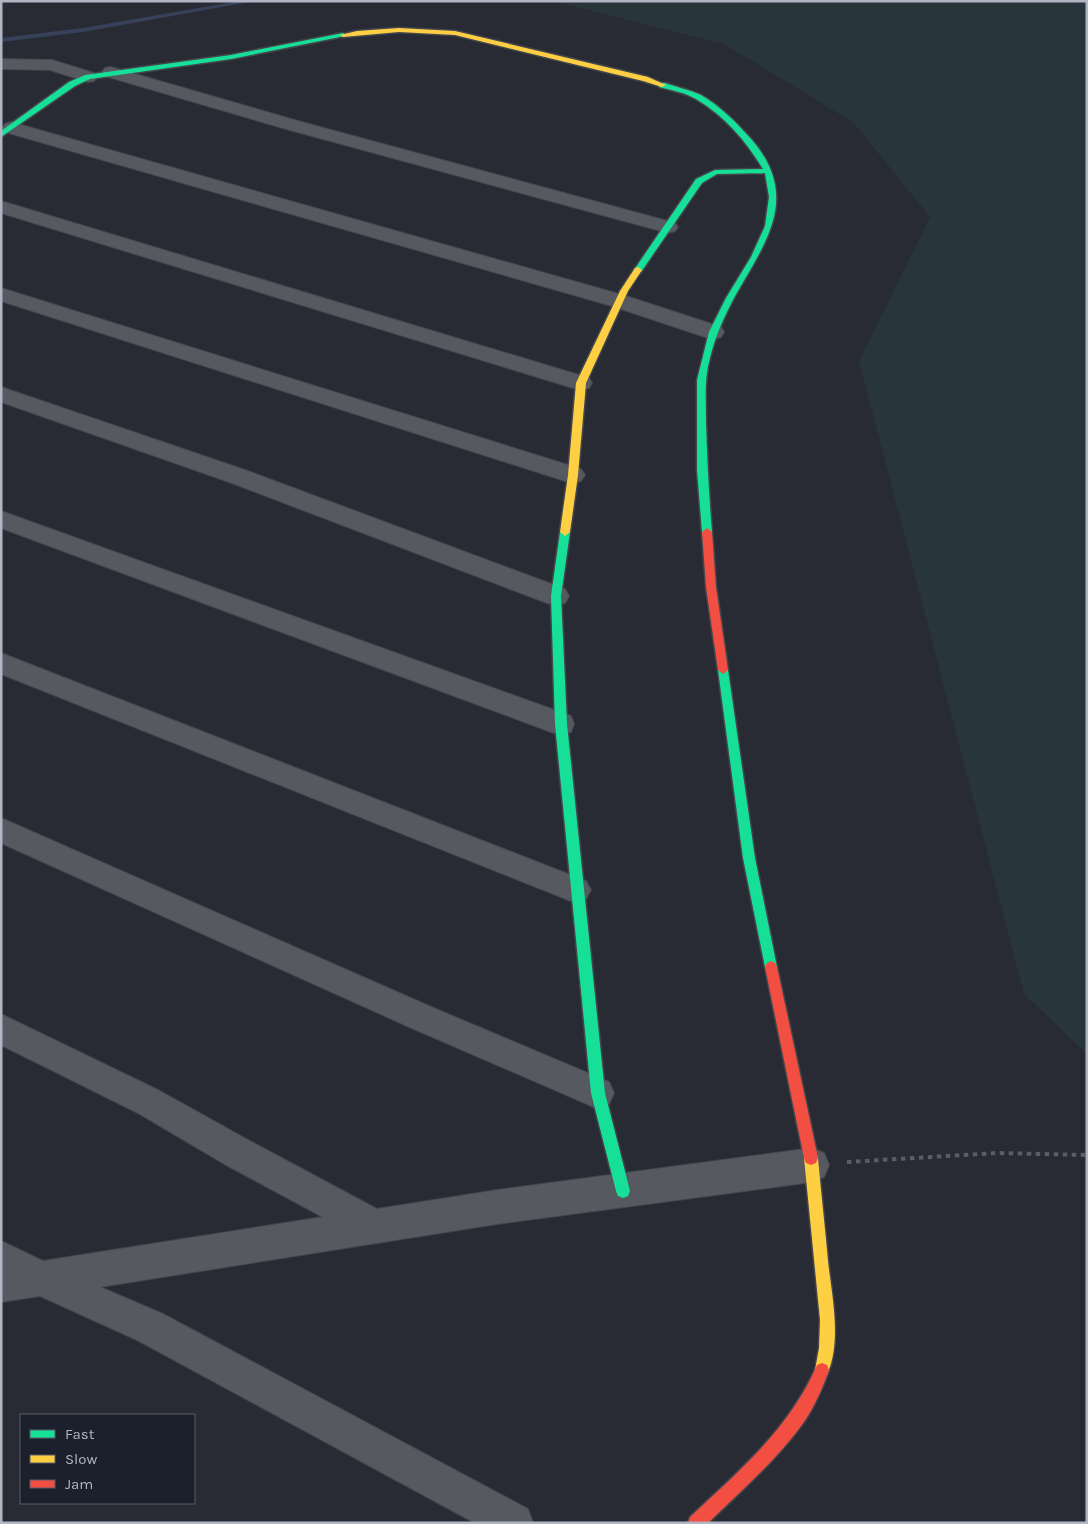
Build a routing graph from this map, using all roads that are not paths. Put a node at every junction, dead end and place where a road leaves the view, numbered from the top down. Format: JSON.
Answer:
{"nodes":[{"id":1,"x":1,"y":64,"type":"edge"},
{"id":2,"x":111,"y":72,"type":"junction"},
{"id":3,"x":88,"y":77,"type":"junction"},
{"id":4,"x":6,"y":132,"type":"edge"},
{"id":5,"x":768,"y":171,"type":"junction"},
{"id":6,"x":1,"y":207,"type":"edge"},
{"id":7,"x":668,"y":227,"type":"junction"},
{"id":8,"x":1,"y":294,"type":"edge"},
{"id":9,"x":618,"y":301,"type":"junction"},
{"id":10,"x":713,"y":332,"type":"junction"},
{"id":11,"x":581,"y":383,"type":"junction"},
{"id":12,"x":1,"y":394,"type":"edge"},
{"id":13,"x":573,"y":475,"type":"junction"},
{"id":14,"x":1,"y":519,"type":"edge"},
{"id":15,"x":556,"y":596,"type":"junction"},
{"id":16,"x":1,"y":663,"type":"edge"},
{"id":17,"x":561,"y":724,"type":"junction"},
{"id":18,"x":1,"y":830,"type":"edge"},
{"id":19,"x":576,"y":890,"type":"junction"},
{"id":20,"x":1,"y":1029,"type":"edge"},
{"id":21,"x":598,"y":1093,"type":"junction"},
{"id":22,"x":812,"y":1165,"type":"junction"},
{"id":23,"x":623,"y":1191,"type":"junction"},
{"id":24,"x":374,"y":1226,"type":"junction"},
{"id":25,"x":1,"y":1258,"type":"edge"},
{"id":26,"x":42,"y":1279,"type":"junction"},
{"id":27,"x":1,"y":1285,"type":"edge"},
{"id":28,"x":514,"y":1523,"type":"edge"},
{"id":29,"x":696,"y":1523,"type":"edge"}],
"edges":[{"from":1,"to":3,"type":"street"},
{"from":2,"to":3,"type":"street"},
{"from":2,"to":5,"type":"street"},
{"from":2,"to":7,"type":"street"},
{"from":3,"to":4,"type":"street"},
{"from":4,"to":9,"type":"street"},
{"from":5,"to":7,"type":"street"},
{"from":5,"to":10,"type":"street"},
{"from":6,"to":11,"type":"street"},
{"from":7,"to":9,"type":"street"},
{"from":8,"to":13,"type":"street"},
{"from":9,"to":10,"type":"street"},
{"from":9,"to":11,"type":"street"},
{"from":10,"to":22,"type":"street"},
{"from":11,"to":13,"type":"street"},
{"from":12,"to":15,"type":"street"},
{"from":13,"to":15,"type":"street"},
{"from":14,"to":17,"type":"street"},
{"from":15,"to":17,"type":"street"},
{"from":16,"to":19,"type":"street"},
{"from":17,"to":19,"type":"street"},
{"from":18,"to":21,"type":"street"},
{"from":19,"to":21,"type":"street"},
{"from":20,"to":24,"type":"street"},
{"from":21,"to":23,"type":"street"},
{"from":22,"to":23,"type":"street"},
{"from":22,"to":29,"type":"street"},
{"from":23,"to":24,"type":"street"},
{"from":24,"to":26,"type":"street"},
{"from":25,"to":26,"type":"street"},
{"from":26,"to":27,"type":"street"},
{"from":26,"to":28,"type":"street"}]}
